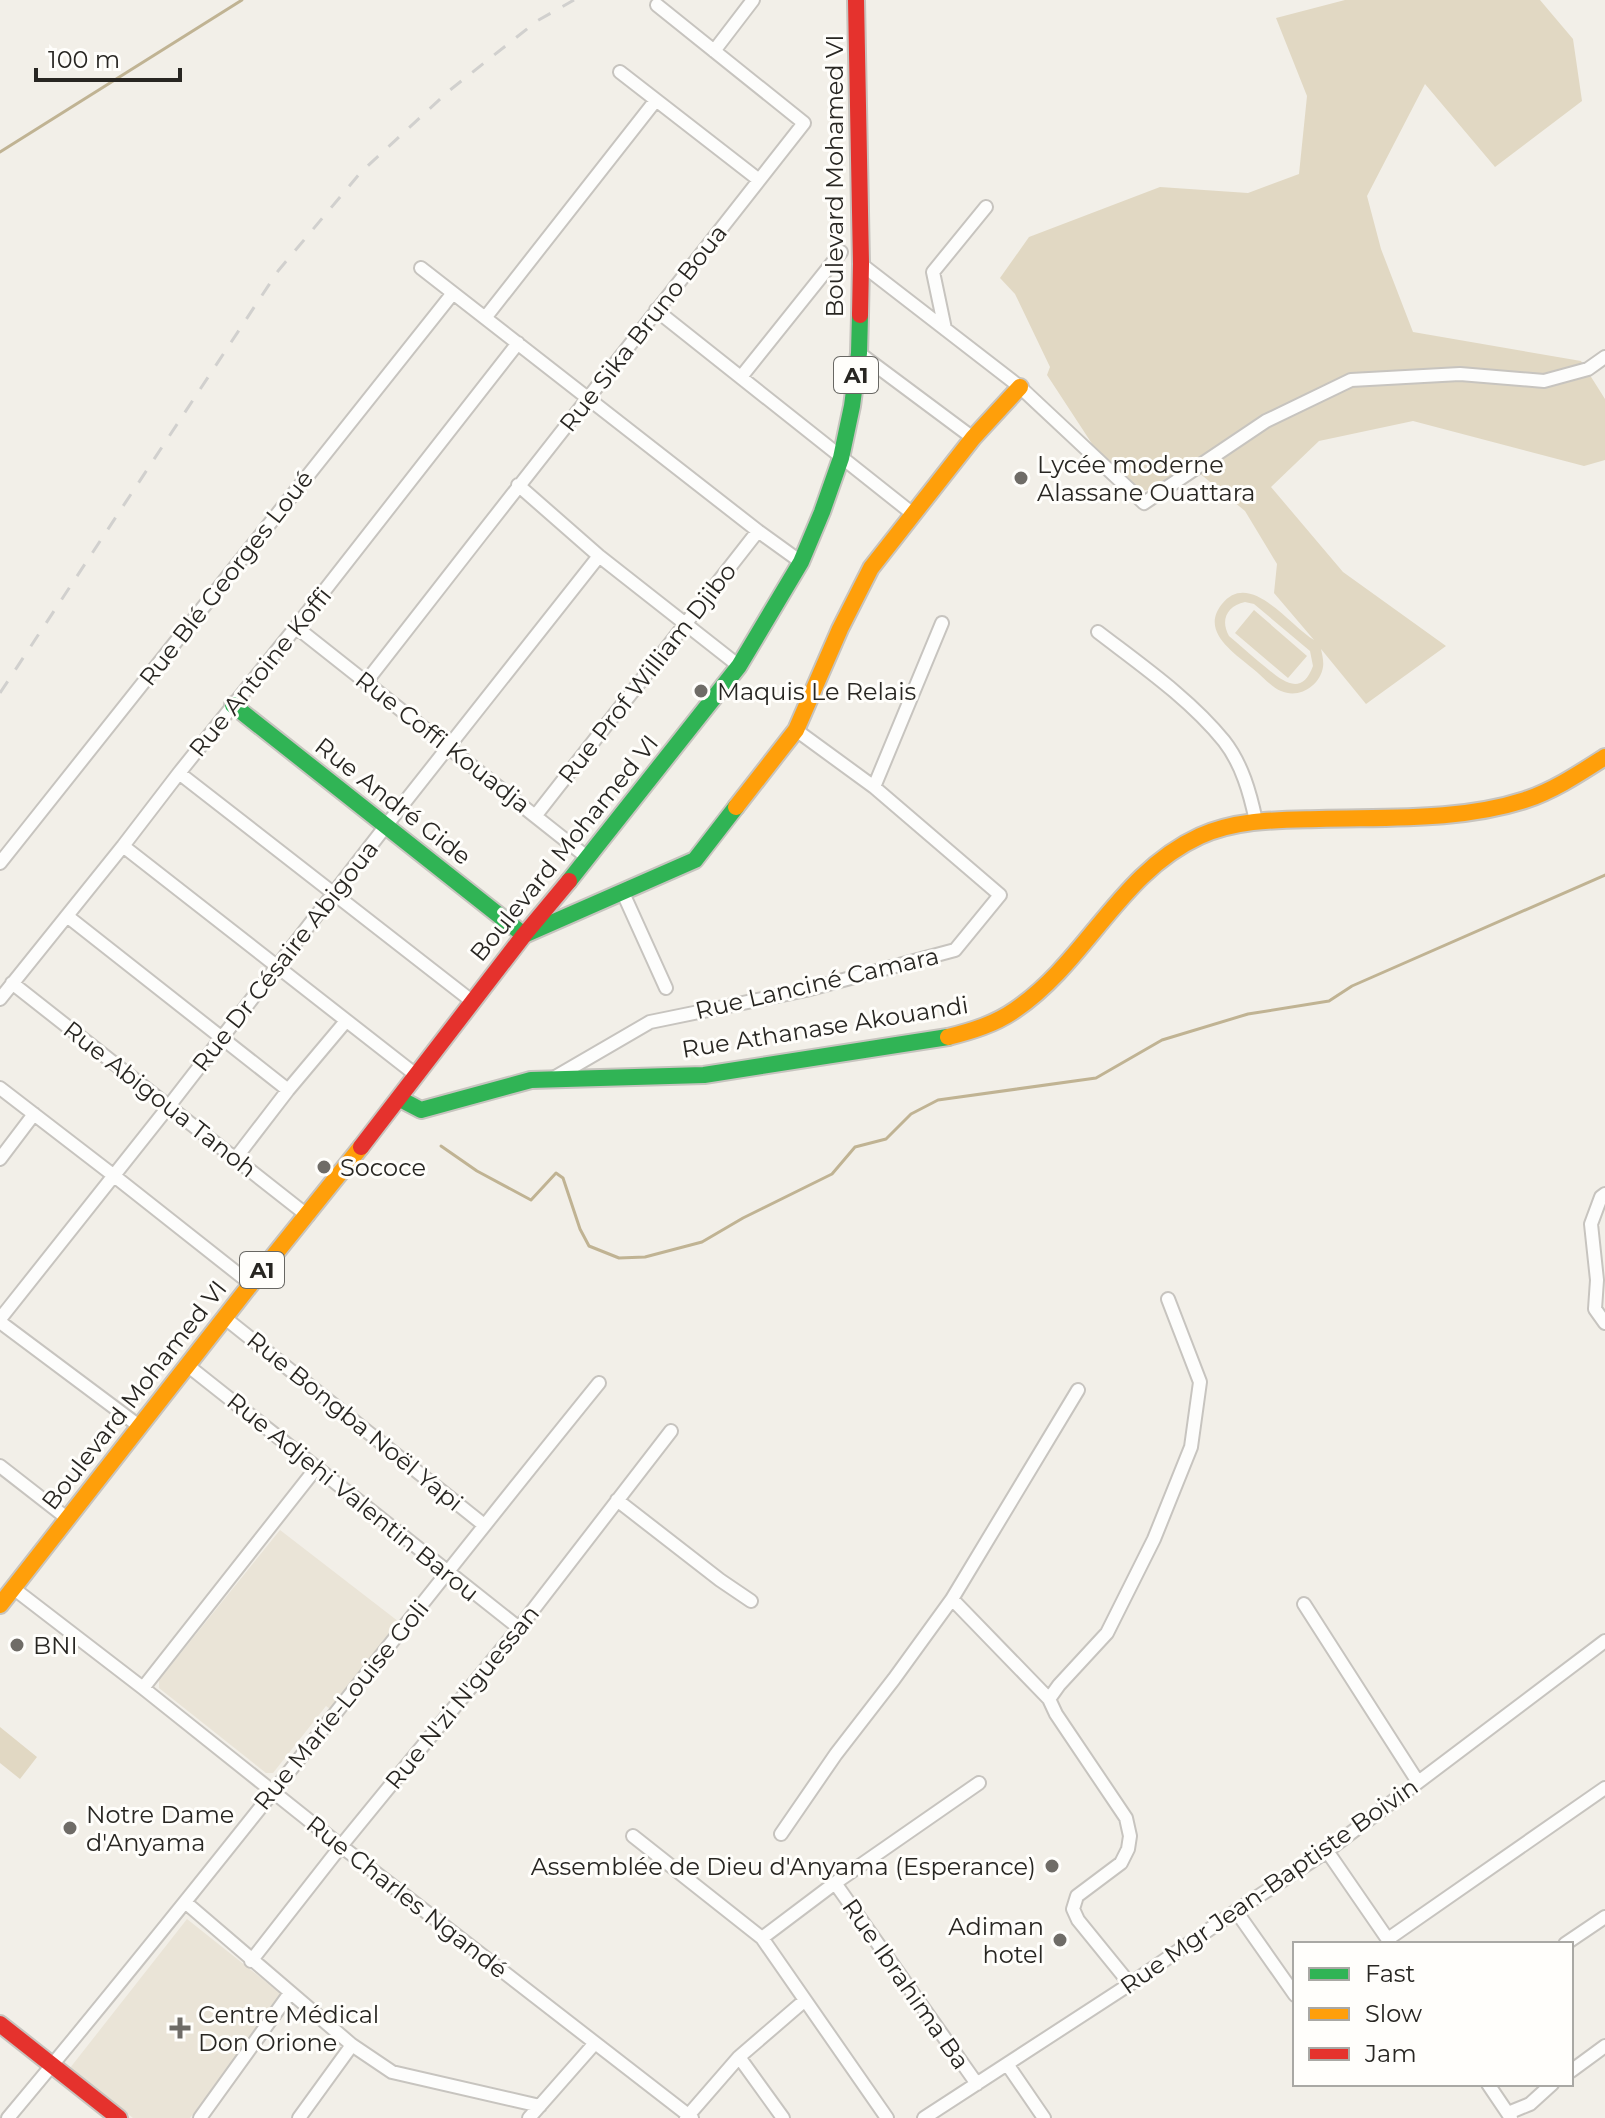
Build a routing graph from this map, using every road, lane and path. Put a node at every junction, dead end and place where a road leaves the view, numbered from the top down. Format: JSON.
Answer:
{"nodes":[{"id":1,"x":753,"y":0,"type":"edge"},
{"id":2,"x":856,"y":0,"type":"edge"},
{"id":3,"x":657,"y":5,"type":"dead end"},
{"id":4,"x":714,"y":51,"type":"junction"},
{"id":5,"x":620,"y":72,"type":"dead end"},
{"id":6,"x":656,"y":100,"type":"junction"},
{"id":7,"x":759,"y":180,"type":"junction"},
{"id":8,"x":986,"y":207,"type":"dead end"},
{"id":9,"x":841,"y":252,"type":"dead end"},
{"id":10,"x":861,"y":264,"type":"junction"},
{"id":11,"x":421,"y":268,"type":"dead end"},
{"id":12,"x":453,"y":293,"type":"junction"},
{"id":13,"x":656,"y":310,"type":"junction"},
{"id":14,"x":485,"y":318,"type":"junction"},
{"id":15,"x":945,"y":329,"type":"junction"},
{"id":16,"x":518,"y":343,"type":"junction"},
{"id":17,"x":859,"y":353,"type":"junction"},
{"id":18,"x":1604,"y":358,"type":"edge"},
{"id":19,"x":741,"y":377,"type":"junction"},
{"id":20,"x":1020,"y":387,"type":"junction"},
{"id":21,"x":589,"y":398,"type":"junction"},
{"id":22,"x":973,"y":438,"type":"junction"},
{"id":23,"x":841,"y":458,"type":"junction"},
{"id":24,"x":518,"y":485,"type":"junction"},
{"id":25,"x":913,"y":514,"type":"junction"},
{"id":26,"x":758,"y":531,"type":"junction"},
{"id":27,"x":599,"y":556,"type":"junction"},
{"id":28,"x":801,"y":562,"type":"junction"},
{"id":29,"x":942,"y":623,"type":"dead end"},
{"id":30,"x":687,"y":624,"type":"junction"},
{"id":31,"x":296,"y":627,"type":"junction"},
{"id":32,"x":1098,"y":632,"type":"dead end"},
{"id":33,"x":739,"y":666,"type":"junction"},
{"id":34,"x":366,"y":682,"type":"junction"},
{"id":35,"x":233,"y":705,"type":"junction"},
{"id":36,"x":796,"y":730,"type":"junction"},
{"id":37,"x":449,"y":747,"type":"junction"},
{"id":38,"x":1605,"y":757,"type":"edge"},
{"id":39,"x":179,"y":773,"type":"junction"},
{"id":40,"x":874,"y":787,"type":"junction"},
{"id":41,"x":536,"y":815,"type":"junction"},
{"id":42,"x":1256,"y":821,"type":"junction"},
{"id":43,"x":385,"y":827,"type":"junction"},
{"id":44,"x":123,"y":846,"type":"junction"},
{"id":45,"x":588,"y":858,"type":"junction"},
{"id":46,"x":0,"y":863,"type":"edge"},
{"id":47,"x":334,"y":893,"type":"junction"},
{"id":48,"x":623,"y":893,"type":"junction"},
{"id":49,"x":67,"y":916,"type":"junction"},
{"id":50,"x":524,"y":935,"type":"junction"},
{"id":51,"x":278,"y":967,"type":"junction"},
{"id":52,"x":12,"y":983,"type":"junction"},
{"id":53,"x":666,"y":988,"type":"dead end"},
{"id":54,"x":0,"y":999,"type":"edge"},
{"id":55,"x":473,"y":1002,"type":"junction"},
{"id":56,"x":346,"y":1021,"type":"junction"},
{"id":57,"x":222,"y":1037,"type":"junction"},
{"id":58,"x":416,"y":1075,"type":"junction"},
{"id":59,"x":552,"y":1079,"type":"junction"},
{"id":60,"x":0,"y":1088,"type":"edge"},
{"id":61,"x":288,"y":1090,"type":"junction"},
{"id":62,"x":400,"y":1099,"type":"junction"},
{"id":63,"x":169,"y":1106,"type":"junction"},
{"id":64,"x":34,"y":1114,"type":"junction"},
{"id":65,"x":0,"y":1159,"type":"edge"},
{"id":66,"x":235,"y":1159,"type":"junction"},
{"id":67,"x":113,"y":1175,"type":"junction"},
{"id":68,"x":1605,"y":1194,"type":"edge"},
{"id":69,"x":308,"y":1216,"type":"junction"},
{"id":70,"x":251,"y":1284,"type":"junction"},
{"id":71,"x":1168,"y":1299,"type":"dead end"},
{"id":72,"x":225,"y":1318,"type":"junction"},
{"id":73,"x":0,"y":1320,"type":"edge"},
{"id":74,"x":1605,"y":1323,"type":"edge"},
{"id":75,"x":187,"y":1365,"type":"junction"},
{"id":76,"x":599,"y":1383,"type":"dead end"},
{"id":77,"x":1078,"y":1390,"type":"dead end"},
{"id":78,"x":139,"y":1426,"type":"junction"},
{"id":79,"x":671,"y":1431,"type":"dead end"},
{"id":80,"x":0,"y":1466,"type":"edge"},
{"id":81,"x":317,"y":1467,"type":"junction"},
{"id":82,"x":617,"y":1500,"type":"junction"},
{"id":83,"x":68,"y":1519,"type":"junction"},
{"id":84,"x":484,"y":1525,"type":"junction"},
{"id":85,"x":447,"y":1572,"type":"junction"},
{"id":86,"x":13,"y":1588,"type":"junction"},
{"id":87,"x":952,"y":1599,"type":"junction"},
{"id":88,"x":751,"y":1601,"type":"dead end"},
{"id":89,"x":1304,"y":1604,"type":"dead end"},
{"id":90,"x":0,"y":1605,"type":"edge"},
{"id":91,"x":519,"y":1628,"type":"junction"},
{"id":92,"x":1605,"y":1641,"type":"edge"},
{"id":93,"x":143,"y":1688,"type":"junction"},
{"id":94,"x":1049,"y":1699,"type":"junction"},
{"id":95,"x":1418,"y":1782,"type":"junction"},
{"id":96,"x":979,"y":1783,"type":"dead end"},
{"id":97,"x":1605,"y":1788,"type":"edge"},
{"id":98,"x":273,"y":1790,"type":"junction"},
{"id":99,"x":781,"y":1834,"type":"dead end"},
{"id":100,"x":633,"y":1836,"type":"dead end"},
{"id":101,"x":341,"y":1846,"type":"junction"},
{"id":102,"x":1327,"y":1851,"type":"junction"},
{"id":103,"x":835,"y":1883,"type":"junction"},
{"id":104,"x":185,"y":1902,"type":"junction"},
{"id":105,"x":1236,"y":1911,"type":"junction"},
{"id":106,"x":1605,"y":1917,"type":"edge"},
{"id":107,"x":762,"y":1938,"type":"junction"},
{"id":108,"x":1390,"y":1942,"type":"edge"},
{"id":109,"x":1568,"y":1942,"type":"edge"},
{"id":110,"x":251,"y":1961,"type":"junction"},
{"id":111,"x":1130,"y":1984,"type":"junction"},
{"id":112,"x":1293,"y":1992,"type":"edge"},
{"id":113,"x":290,"y":1993,"type":"junction"},
{"id":114,"x":804,"y":2001,"type":"junction"},
{"id":115,"x":2,"y":2028,"type":"edge"},
{"id":116,"x":595,"y":2043,"type":"junction"},
{"id":117,"x":352,"y":2045,"type":"junction"},
{"id":118,"x":1605,"y":2046,"type":"edge"},
{"id":119,"x":739,"y":2057,"type":"junction"},
{"id":120,"x":1007,"y":2064,"type":"junction"},
{"id":121,"x":52,"y":2065,"type":"junction"},
{"id":122,"x":1573,"y":2070,"type":"edge"},
{"id":123,"x":977,"y":2084,"type":"junction"},
{"id":124,"x":1489,"y":2086,"type":"edge"},
{"id":125,"x":1550,"y":2086,"type":"edge"},
{"id":126,"x":540,"y":2106,"type":"junction"},
{"id":127,"x":1509,"y":2115,"type":"edge"},
{"id":128,"x":689,"y":2117,"type":"edge"},
{"id":129,"x":8,"y":2118,"type":"edge"},
{"id":130,"x":119,"y":2118,"type":"edge"},
{"id":131,"x":200,"y":2118,"type":"edge"},
{"id":132,"x":299,"y":2118,"type":"edge"},
{"id":133,"x":529,"y":2118,"type":"edge"},
{"id":134,"x":783,"y":2118,"type":"edge"},
{"id":135,"x":887,"y":2118,"type":"edge"},
{"id":136,"x":924,"y":2118,"type":"edge"},
{"id":137,"x":1044,"y":2118,"type":"edge"}],
"edges":[{"from":1,"to":4,"type":"street"},
{"from":2,"to":10,"type":"street","name":"Boulevard Mohamed VI","number":"A1"},
{"from":3,"to":4,"type":"street","name":"Rue Sika Bruno Boua"},
{"from":4,"to":7,"type":"street","name":"Rue Sika Bruno Boua"},
{"from":5,"to":6,"type":"street"},
{"from":6,"to":7,"type":"street"},
{"from":6,"to":14,"type":"street"},
{"from":7,"to":13,"type":"street","name":"Rue Sika Bruno Boua"},
{"from":8,"to":15,"type":"street"},
{"from":9,"to":19,"type":"street"},
{"from":10,"to":15,"type":"street"},
{"from":10,"to":17,"type":"street","name":"Boulevard Mohamed VI","number":"A1"},
{"from":11,"to":12,"type":"street"},
{"from":12,"to":14,"type":"street"},
{"from":12,"to":46,"type":"street","name":"Rue Blé Georges Loué"},
{"from":13,"to":19,"type":"street"},
{"from":13,"to":21,"type":"street","name":"Rue Sika Bruno Boua"},
{"from":14,"to":16,"type":"street"},
{"from":15,"to":20,"type":"street"},
{"from":16,"to":21,"type":"street"},
{"from":16,"to":31,"type":"street","name":"Rue Antoine Koffi"},
{"from":17,"to":22,"type":"street"},
{"from":17,"to":23,"type":"street","name":"Boulevard Mohamed VI","number":"A1"},
{"from":18,"to":20,"type":"street"},
{"from":19,"to":23,"type":"street"},
{"from":20,"to":22,"type":"street"},
{"from":21,"to":24,"type":"street","name":"Rue Sika Bruno Boua"},
{"from":21,"to":26,"type":"street"},
{"from":22,"to":25,"type":"street"},
{"from":23,"to":25,"type":"street"},
{"from":23,"to":28,"type":"street","name":"Boulevard Mohamed VI","number":"A1"},
{"from":24,"to":27,"type":"street"},
{"from":24,"to":34,"type":"street","name":"Rue Sika Bruno Boua"},
{"from":25,"to":36,"type":"street"},
{"from":26,"to":28,"type":"street"},
{"from":26,"to":30,"type":"street","name":"Rue Prof William Djibo"},
{"from":27,"to":30,"type":"street"},
{"from":27,"to":37,"type":"street","name":"Rue Dr Césaire Abigoua"},
{"from":28,"to":33,"type":"street","name":"Boulevard Mohamed VI","number":"A1"},
{"from":29,"to":40,"type":"street"},
{"from":30,"to":33,"type":"street"},
{"from":30,"to":41,"type":"street","name":"Rue Prof William Djibo"},
{"from":31,"to":34,"type":"street","name":"Rue Coffi Kouadja"},
{"from":31,"to":35,"type":"street","name":"Rue Antoine Koffi"},
{"from":32,"to":42,"type":"street"},
{"from":33,"to":45,"type":"street","name":"Boulevard Mohamed VI","number":"A1"},
{"from":34,"to":37,"type":"street","name":"Rue Coffi Kouadja"},
{"from":35,"to":39,"type":"street","name":"Rue Antoine Koffi"},
{"from":35,"to":43,"type":"street","name":"Rue André Gide"},
{"from":36,"to":40,"type":"street","name":"Rue Lanciné Camara"},
{"from":36,"to":48,"type":"street"},
{"from":37,"to":41,"type":"street","name":"Rue Coffi Kouadja"},
{"from":37,"to":43,"type":"street","name":"Rue Dr Césaire Abigoua"},
{"from":38,"to":42,"type":"street","name":"Rue Athanase Akouandi"},
{"from":39,"to":44,"type":"street","name":"Rue Antoine Koffi"},
{"from":39,"to":47,"type":"street"},
{"from":40,"to":59,"type":"street","name":"Rue Lanciné Camara"},
{"from":41,"to":45,"type":"street","name":"Rue Coffi Kouadja"},
{"from":42,"to":59,"type":"street","name":"Rue Athanase Akouandi"},
{"from":43,"to":47,"type":"street","name":"Rue Dr Césaire Abigoua"},
{"from":43,"to":50,"type":"street","name":"Rue André Gide"},
{"from":44,"to":49,"type":"street","name":"Rue Antoine Koffi"},
{"from":44,"to":51,"type":"street"},
{"from":45,"to":50,"type":"street","name":"Boulevard Mohamed VI","number":"A1"},
{"from":47,"to":51,"type":"street","name":"Rue Dr Césaire Abigoua"},
{"from":47,"to":55,"type":"street"},
{"from":48,"to":50,"type":"street"},
{"from":48,"to":53,"type":"street"},
{"from":49,"to":52,"type":"street","name":"Rue Antoine Koffi"},
{"from":49,"to":57,"type":"street"},
{"from":50,"to":55,"type":"street","name":"Boulevard Mohamed VI","number":"A1"},
{"from":51,"to":56,"type":"street"},
{"from":51,"to":57,"type":"street","name":"Rue Dr Césaire Abigoua"},
{"from":52,"to":54,"type":"street","name":"Rue Antoine Koffi"},
{"from":52,"to":63,"type":"street","name":"Rue Abigoua Tanoh"},
{"from":55,"to":58,"type":"street","name":"Boulevard Mohamed VI","number":"A1"},
{"from":56,"to":58,"type":"street"},
{"from":56,"to":61,"type":"street"},
{"from":57,"to":61,"type":"street"},
{"from":57,"to":63,"type":"street","name":"Rue Dr Césaire Abigoua"},
{"from":58,"to":62,"type":"street","name":"Boulevard Mohamed VI","number":"A1"},
{"from":59,"to":62,"type":"street","name":"Rue Athanase Akouandi"},
{"from":60,"to":64,"type":"street"},
{"from":61,"to":66,"type":"street"},
{"from":62,"to":69,"type":"street","name":"Boulevard Mohamed VI","number":"A1"},
{"from":63,"to":66,"type":"street","name":"Rue Abigoua Tanoh"},
{"from":63,"to":67,"type":"street","name":"Rue Dr Césaire Abigoua"},
{"from":64,"to":65,"type":"street"},
{"from":64,"to":67,"type":"street"},
{"from":66,"to":69,"type":"street","name":"Rue Abigoua Tanoh"},
{"from":67,"to":70,"type":"street"},
{"from":67,"to":73,"type":"street","name":"Rue Dr Césaire Abigoua"},
{"from":68,"to":74,"type":"street"},
{"from":69,"to":70,"type":"street","name":"Boulevard Mohamed VI","number":"A1"},
{"from":70,"to":72,"type":"street","name":"Boulevard Mohamed VI","number":"A1"},
{"from":71,"to":94,"type":"street"},
{"from":72,"to":75,"type":"street","name":"Boulevard Mohamed VI","number":"A1"},
{"from":72,"to":84,"type":"street","name":"Rue Bongba Noël Yapi"},
{"from":73,"to":78,"type":"street"},
{"from":75,"to":78,"type":"street","name":"Boulevard Mohamed VI","number":"A1"},
{"from":75,"to":81,"type":"street","name":"Rue Adjehi Valentin Barou"},
{"from":76,"to":84,"type":"street","name":"Rue Marie-Louise Goli"},
{"from":77,"to":87,"type":"street"},
{"from":78,"to":83,"type":"street","name":"Boulevard Mohamed VI","number":"A1"},
{"from":79,"to":82,"type":"street","name":"Rue N'zi N'guessan"},
{"from":80,"to":83,"type":"street"},
{"from":81,"to":85,"type":"street","name":"Rue Adjehi Valentin Barou"},
{"from":81,"to":93,"type":"street"},
{"from":82,"to":88,"type":"street"},
{"from":82,"to":91,"type":"street","name":"Rue N'zi N'guessan"},
{"from":83,"to":86,"type":"street","name":"Boulevard Mohamed VI","number":"A1"},
{"from":84,"to":85,"type":"street","name":"Rue Marie-Louise Goli"},
{"from":85,"to":91,"type":"street","name":"Rue Adjehi Valentin Barou"},
{"from":85,"to":98,"type":"street","name":"Rue Marie-Louise Goli"},
{"from":86,"to":90,"type":"street","name":"Boulevard Mohamed VI","number":"A1"},
{"from":86,"to":93,"type":"street","name":"Rue Charles Ngandé"},
{"from":87,"to":94,"type":"street"},
{"from":87,"to":99,"type":"street"},
{"from":89,"to":95,"type":"street"},
{"from":91,"to":101,"type":"street","name":"Rue N'zi N'guessan"},
{"from":92,"to":95,"type":"street","name":"Rue Mgr Jean-Baptiste Boivin"},
{"from":93,"to":98,"type":"street","name":"Rue Charles Ngandé"},
{"from":94,"to":111,"type":"street"},
{"from":95,"to":102,"type":"street","name":"Rue Mgr Jean-Baptiste Boivin"},
{"from":96,"to":103,"type":"street"},
{"from":97,"to":108,"type":"street"},
{"from":98,"to":101,"type":"street","name":"Rue Charles Ngandé"},
{"from":98,"to":104,"type":"street","name":"Rue Marie-Louise Goli"},
{"from":100,"to":107,"type":"street"},
{"from":101,"to":110,"type":"street","name":"Rue N'zi N'guessan"},
{"from":101,"to":116,"type":"street","name":"Rue Charles Ngandé"},
{"from":102,"to":105,"type":"street","name":"Rue Mgr Jean-Baptiste Boivin"},
{"from":102,"to":108,"type":"street"},
{"from":103,"to":107,"type":"street"},
{"from":103,"to":123,"type":"street","name":"Rue Ibrahima Ba"},
{"from":104,"to":110,"type":"street"},
{"from":104,"to":121,"type":"street","name":"Rue Marie-Louise Goli"},
{"from":105,"to":111,"type":"street","name":"Rue Mgr Jean-Baptiste Boivin"},
{"from":105,"to":112,"type":"street"},
{"from":106,"to":109,"type":"street"},
{"from":107,"to":114,"type":"street"},
{"from":110,"to":113,"type":"street"},
{"from":111,"to":120,"type":"street","name":"Rue Mgr Jean-Baptiste Boivin"},
{"from":113,"to":117,"type":"street"},
{"from":113,"to":131,"type":"street"},
{"from":114,"to":119,"type":"street"},
{"from":114,"to":135,"type":"street"},
{"from":115,"to":121,"type":"street"},
{"from":116,"to":126,"type":"street"},
{"from":116,"to":128,"type":"street","name":"Rue Charles Ngandé"},
{"from":117,"to":126,"type":"street"},
{"from":117,"to":132,"type":"street"},
{"from":118,"to":122,"type":"street"},
{"from":119,"to":128,"type":"street"},
{"from":119,"to":134,"type":"street"},
{"from":120,"to":123,"type":"street","name":"Rue Mgr Jean-Baptiste Boivin"},
{"from":120,"to":137,"type":"street"},
{"from":121,"to":129,"type":"street","name":"Rue Marie-Louise Goli"},
{"from":121,"to":130,"type":"street"},
{"from":123,"to":136,"type":"street","name":"Rue Mgr Jean-Baptiste Boivin"},
{"from":124,"to":127,"type":"street"},
{"from":125,"to":127,"type":"street"},
{"from":126,"to":133,"type":"street"}]}
